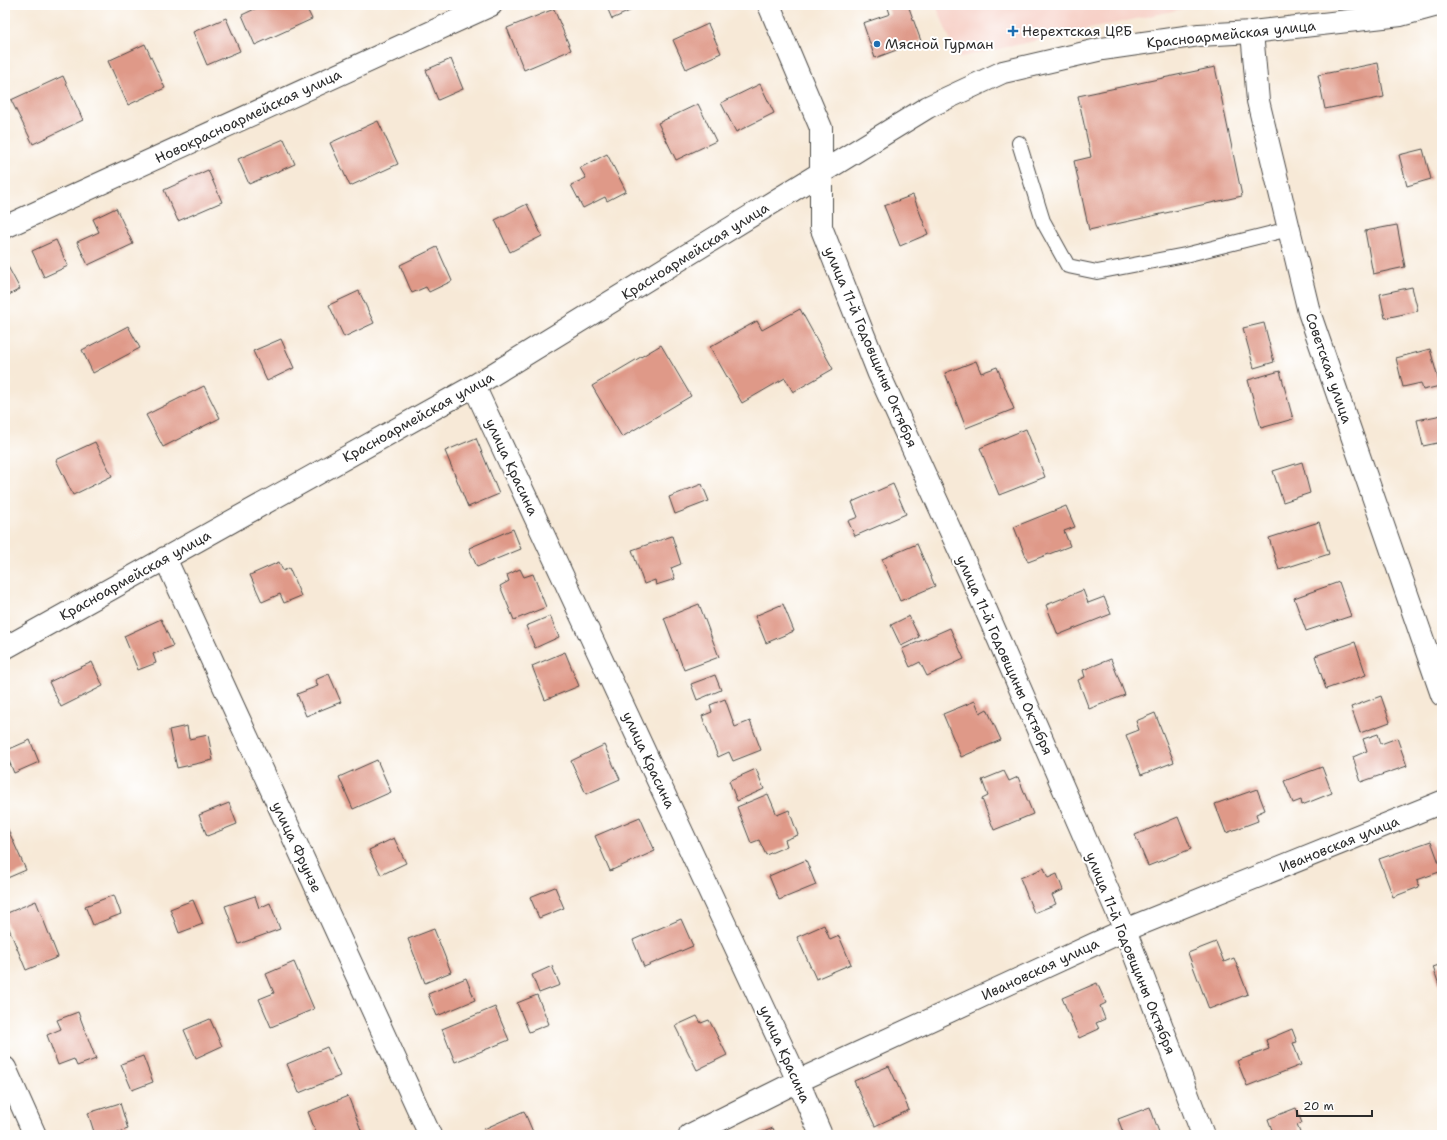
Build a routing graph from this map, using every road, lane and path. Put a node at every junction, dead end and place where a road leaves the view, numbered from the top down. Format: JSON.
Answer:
{"nodes":[{"id":1,"x":491,"y":5,"type":"edge"},
{"id":2,"x":769,"y":5,"type":"edge"},
{"id":3,"x":1438,"y":5,"type":"edge"},
{"id":4,"x":1252,"y":32,"type":"junction"},
{"id":5,"x":1019,"y":143,"type":"dead end"},
{"id":6,"x":820,"y":174,"type":"junction"},
{"id":7,"x":5,"y":227,"type":"edge"},
{"id":8,"x":1289,"y":229,"type":"junction"},
{"id":9,"x":474,"y":386,"type":"junction"},
{"id":10,"x":165,"y":558,"type":"junction"},
{"id":11,"x":5,"y":648,"type":"edge"},
{"id":12,"x":1442,"y":695,"type":"edge"},
{"id":13,"x":1442,"y":802,"type":"edge"},
{"id":14,"x":1125,"y":930,"type":"junction"},
{"id":15,"x":5,"y":1068,"type":"edge"},
{"id":16,"x":798,"y":1081,"type":"junction"},
{"id":17,"x":35,"y":1135,"type":"edge"},
{"id":18,"x":430,"y":1135,"type":"edge"},
{"id":19,"x":690,"y":1135,"type":"edge"},
{"id":20,"x":821,"y":1135,"type":"edge"},
{"id":21,"x":1203,"y":1135,"type":"edge"}],
"edges":[{"from":1,"to":7,"type":"street","name":"Новокрасноармейская улица"},
{"from":2,"to":6,"type":"street","name":"улица 11-й Годовщины Октября"},
{"from":3,"to":4,"type":"street","name":"Красноармейская улица"},
{"from":4,"to":6,"type":"street","name":"Красноармейская улица"},
{"from":4,"to":8,"type":"street","name":"Советская улица"},
{"from":5,"to":8,"type":"lane"},
{"from":6,"to":9,"type":"street","name":"Красноармейская улица"},
{"from":6,"to":14,"type":"street","name":"улица 11-й Годовщины Октября"},
{"from":8,"to":12,"type":"street","name":"Советская улица"},
{"from":9,"to":10,"type":"street","name":"Красноармейская улица"},
{"from":9,"to":16,"type":"street","name":"улица Красина"},
{"from":10,"to":11,"type":"street","name":"Красноармейская улица"},
{"from":10,"to":18,"type":"street","name":"улица Фрунзе"},
{"from":13,"to":14,"type":"street","name":"Ивановская улица"},
{"from":14,"to":16,"type":"street","name":"Ивановская улица"},
{"from":14,"to":21,"type":"street","name":"улица 11-й Годовщины Октября"},
{"from":15,"to":17,"type":"street"},
{"from":16,"to":19,"type":"street","name":"Ивановская улица"},
{"from":16,"to":20,"type":"street","name":"улица Красина"}]}
